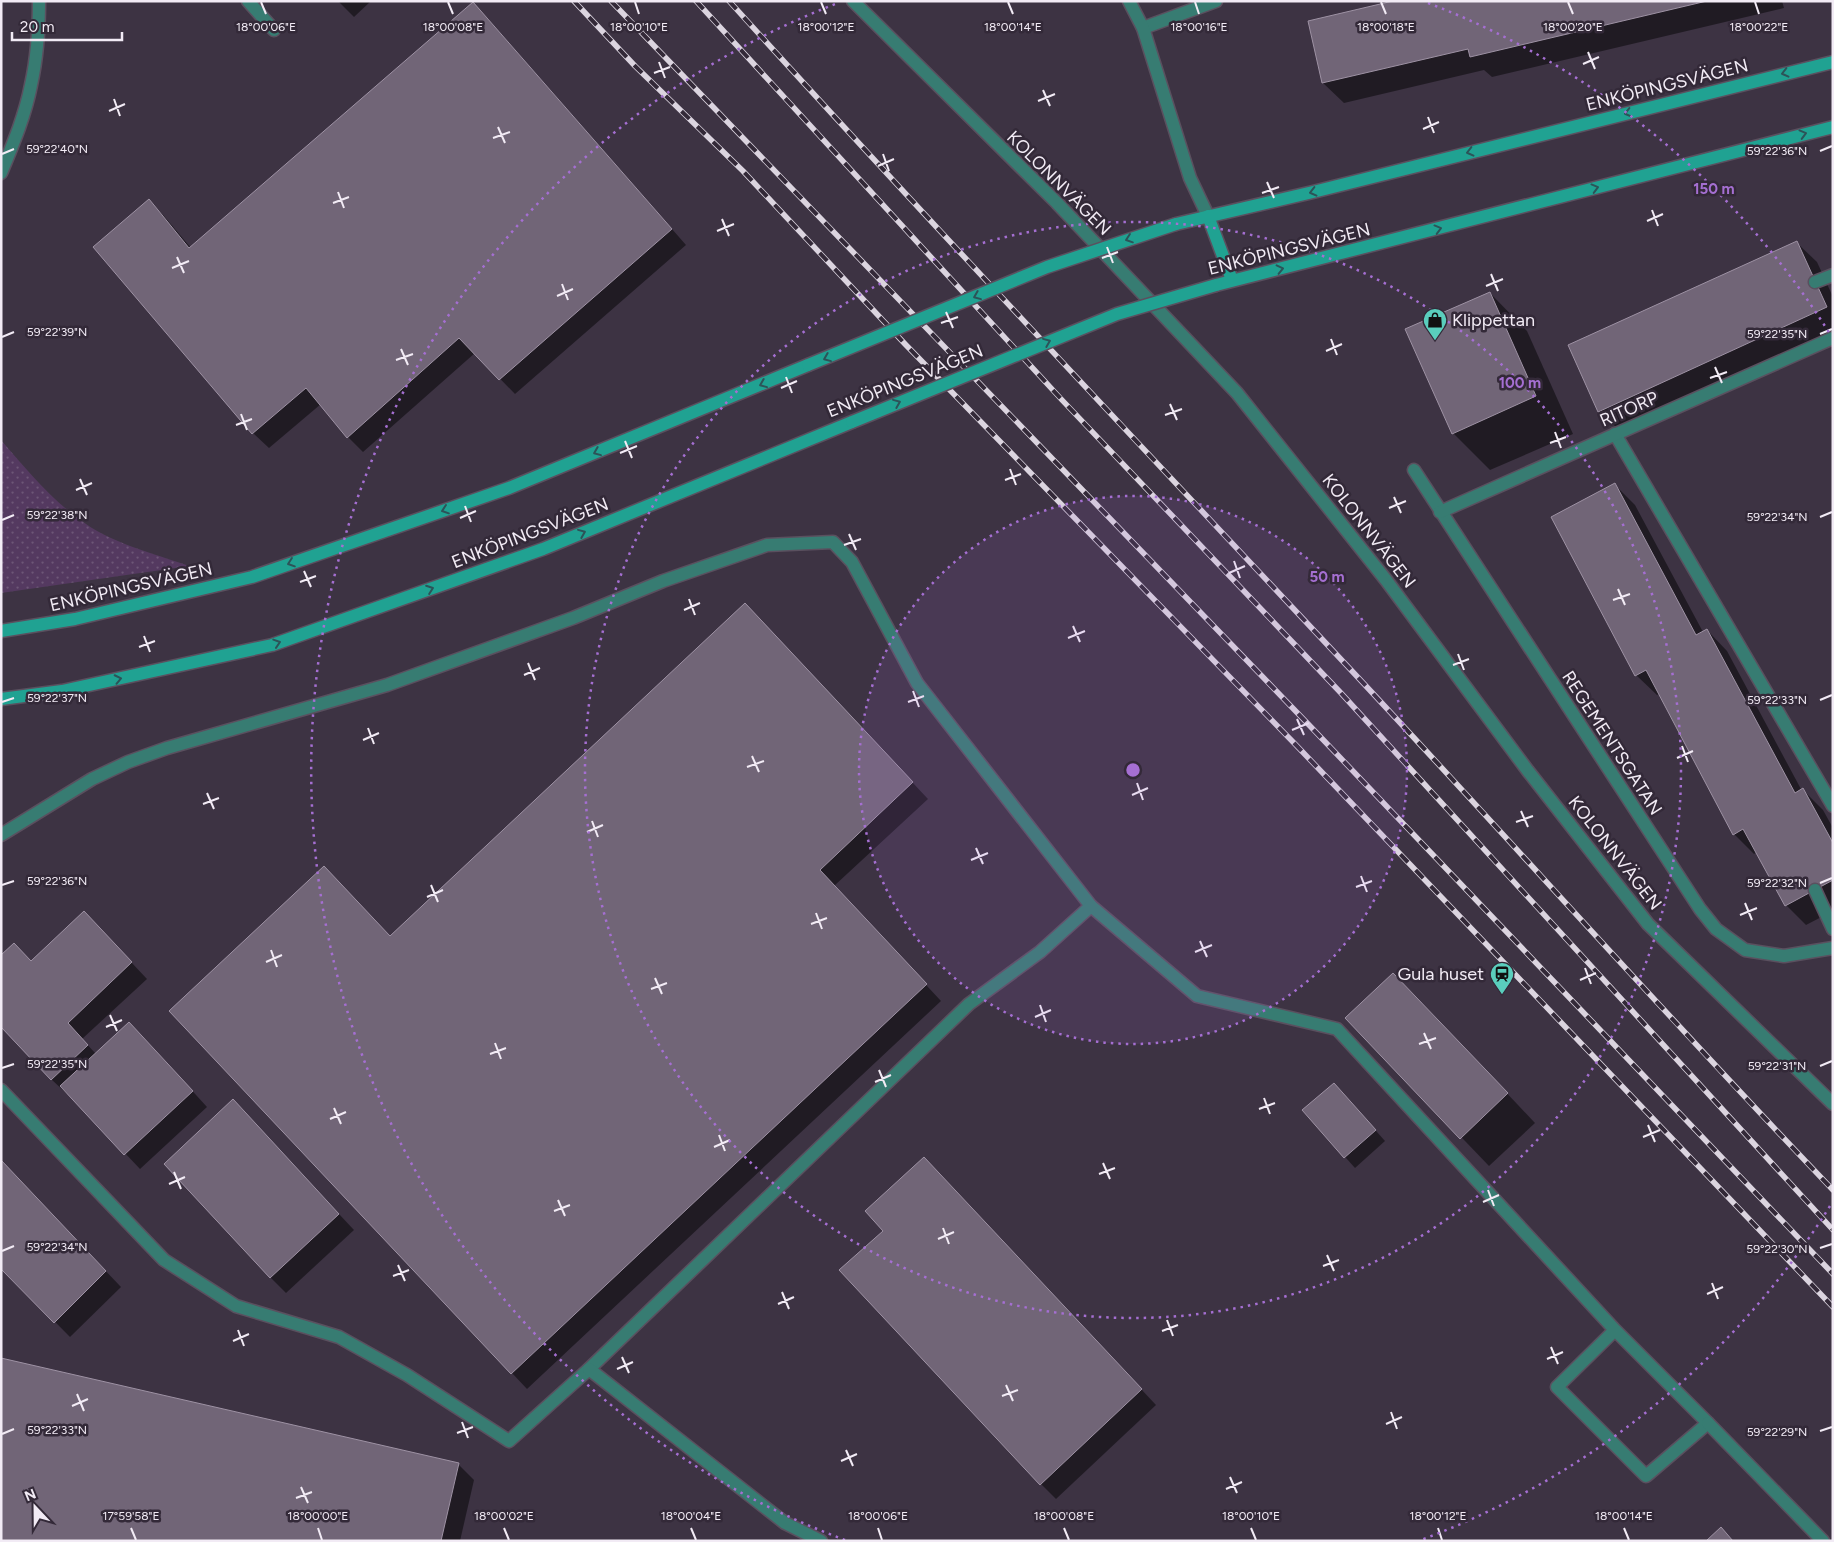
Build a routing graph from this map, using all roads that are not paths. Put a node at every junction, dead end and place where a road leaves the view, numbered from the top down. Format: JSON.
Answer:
{"nodes":[{"id":1,"x":39,"y":1,"type":"edge"},
{"id":2,"x":248,"y":1,"type":"edge"},
{"id":3,"x":853,"y":1,"type":"edge"},
{"id":4,"x":1128,"y":1,"type":"edge"},
{"id":5,"x":1216,"y":1,"type":"edge"},
{"id":6,"x":1143,"y":28,"type":"junction"},
{"id":7,"x":274,"y":30,"type":"dead end"},
{"id":8,"x":1833,"y":62,"type":"edge"},
{"id":9,"x":1833,"y":127,"type":"edge"},
{"id":10,"x":1,"y":173,"type":"edge"},
{"id":11,"x":1208,"y":216,"type":"junction"},
{"id":12,"x":1833,"y":275,"type":"edge"},
{"id":13,"x":1232,"y":280,"type":"junction"},
{"id":14,"x":1815,"y":282,"type":"dead end"},
{"id":15,"x":1833,"y":338,"type":"edge"},
{"id":16,"x":1615,"y":434,"type":"junction"},
{"id":17,"x":1414,"y":470,"type":"dead end"},
{"id":18,"x":1440,"y":512,"type":"junction"},
{"id":19,"x":1,"y":631,"type":"edge"},
{"id":20,"x":1,"y":699,"type":"edge"},
{"id":21,"x":1833,"y":806,"type":"edge"},
{"id":22,"x":1,"y":835,"type":"edge"},
{"id":23,"x":1815,"y":890,"type":"dead end"},
{"id":24,"x":1091,"y":906,"type":"junction"},
{"id":25,"x":1833,"y":929,"type":"edge"},
{"id":26,"x":1833,"y":948,"type":"edge"},
{"id":27,"x":1,"y":1090,"type":"edge"},
{"id":28,"x":1833,"y":1104,"type":"edge"},
{"id":29,"x":1615,"y":1330,"type":"junction"},
{"id":30,"x":589,"y":1369,"type":"junction"},
{"id":31,"x":1708,"y":1424,"type":"junction"},
{"id":32,"x":821,"y":1541,"type":"edge"},
{"id":33,"x":1822,"y":1541,"type":"edge"}],
"edges":[{"from":1,"to":10,"type":"street"},
{"from":2,"to":7,"type":"street"},
{"from":3,"to":28,"type":"street","name":"KOLONNVÄGEN"},
{"from":4,"to":6,"type":"street"},
{"from":5,"to":6,"type":"street"},
{"from":6,"to":11,"type":"street"},
{"from":8,"to":11,"type":"main road","name":"ENKÖPINGSVÄGEN","one_way":true},
{"from":13,"to":9,"type":"main road","name":"ENKÖPINGSVÄGEN","one_way":true},
{"from":11,"to":13,"type":"main road"},
{"from":11,"to":19,"type":"main road","name":"ENKÖPINGSVÄGEN","one_way":true,"bridge":true},
{"from":12,"to":14,"type":"street"},
{"from":20,"to":13,"type":"main road","name":"ENKÖPINGSVÄGEN","one_way":true,"bridge":true},
{"from":15,"to":16,"type":"street","name":"RITORP"},
{"from":16,"to":18,"type":"street","name":"RITORP"},
{"from":16,"to":21,"type":"street"},
{"from":17,"to":18,"type":"street","name":"REGEMENTSGATAN"},
{"from":18,"to":26,"type":"street","name":"REGEMENTSGATAN"},
{"from":22,"to":24,"type":"street"},
{"from":23,"to":25,"type":"street"},
{"from":24,"to":29,"type":"street"},
{"from":24,"to":30,"type":"street"},
{"from":27,"to":30,"type":"street"},
{"from":29,"to":31,"type":"street"},
{"from":29,"to":31,"type":"street"},
{"from":30,"to":32,"type":"street"},
{"from":31,"to":33,"type":"street"}]}
